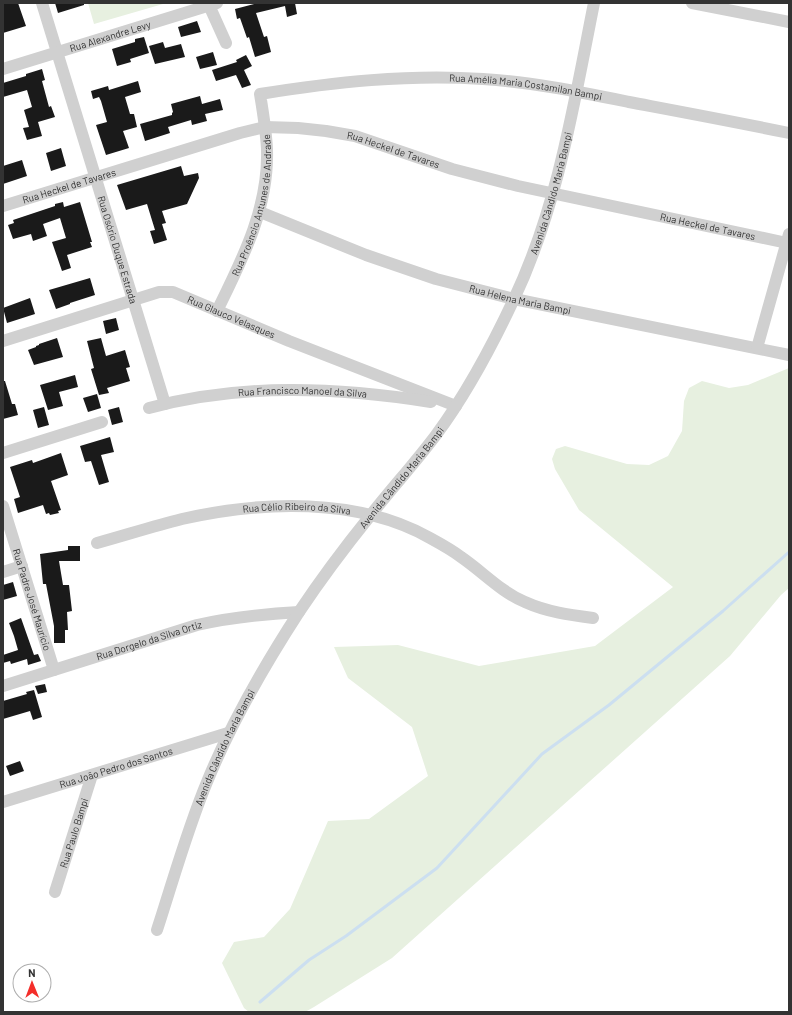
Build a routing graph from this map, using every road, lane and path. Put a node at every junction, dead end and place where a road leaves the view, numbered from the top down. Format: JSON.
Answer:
{"nodes":[{"id":1,"x":42,"y":3,"type":"edge"},
{"id":2,"x":594,"y":3,"type":"edge"},
{"id":3,"x":692,"y":3,"type":"edge"},
{"id":4,"x":211,"y":4,"type":"edge"},
{"id":5,"x":789,"y":22,"type":"edge"},
{"id":6,"x":226,"y":43,"type":"dead end"},
{"id":7,"x":57,"y":52,"type":"junction"},
{"id":8,"x":3,"y":69,"type":"edge"},
{"id":9,"x":576,"y":92,"type":"junction"},
{"id":10,"x":260,"y":94,"type":"joint"},
{"id":11,"x":265,"y":128,"type":"junction"},
{"id":12,"x":789,"y":133,"type":"edge"},
{"id":13,"x":96,"y":177,"type":"junction"},
{"id":14,"x":553,"y":194,"type":"junction"},
{"id":15,"x":3,"y":206,"type":"edge"},
{"id":16,"x":260,"y":212,"type":"junction"},
{"id":17,"x":788,"y":238,"type":"edge"},
{"id":18,"x":514,"y":299,"type":"junction"},
{"id":19,"x":133,"y":300,"type":"junction"},
{"id":20,"x":217,"y":311,"type":"junction"},
{"id":21,"x":3,"y":341,"type":"edge"},
{"id":22,"x":757,"y":348,"type":"junction"},
{"id":23,"x":789,"y":355,"type":"edge"},
{"id":24,"x":165,"y":404,"type":"junction"},
{"id":25,"x":456,"y":406,"type":"junction"},
{"id":26,"x":149,"y":408,"type":"dead end"},
{"id":27,"x":102,"y":422,"type":"dead end"},
{"id":28,"x":3,"y":453,"type":"edge"},
{"id":29,"x":3,"y":506,"type":"edge"},
{"id":30,"x":370,"y":515,"type":"junction"},
{"id":31,"x":97,"y":543,"type":"dead end"},
{"id":32,"x":22,"y":566,"type":"junction"},
{"id":33,"x":3,"y":572,"type":"edge"},
{"id":34,"x":299,"y":612,"type":"junction"},
{"id":35,"x":593,"y":618,"type":"dead end"},
{"id":36,"x":54,"y":670,"type":"junction"},
{"id":37,"x":3,"y":686,"type":"edge"},
{"id":38,"x":228,"y":733,"type":"junction"},
{"id":39,"x":92,"y":775,"type":"junction"},
{"id":40,"x":3,"y":802,"type":"edge"},
{"id":41,"x":56,"y":892,"type":"dead end"},
{"id":42,"x":157,"y":930,"type":"dead end"}],
"edges":[{"from":1,"to":7,"type":"street","name":"Rua Osório Duque Estrada"},
{"from":2,"to":9,"type":"street","name":"Avenida Cândido Maria Bampi"},
{"from":3,"to":5,"type":"street"},
{"from":4,"to":6,"type":"street"},
{"from":4,"to":7,"type":"street","name":"Rua Alexandre Levy"},
{"from":7,"to":8,"type":"street","name":"Rua Alexandre Levy"},
{"from":7,"to":13,"type":"street","name":"Rua Osório Duque Estrada"},
{"from":9,"to":10,"type":"street","name":"Rua Amélia Maria Costamilan Bampi"},
{"from":9,"to":12,"type":"street","name":"Rua Amélia Maria Costamilan Bampi"},
{"from":9,"to":14,"type":"street","name":"Avenida Cândido Maria Bampi"},
{"from":10,"to":11,"type":"street","name":"Rua Proêncio Antunes de Andrade"},
{"from":11,"to":13,"type":"street","name":"Rua Heckel de Tavares"},
{"from":11,"to":14,"type":"street","name":"Rua Heckel de Tavares"},
{"from":11,"to":16,"type":"street","name":"Rua Proêncio Antunes de Andrade"},
{"from":13,"to":15,"type":"street","name":"Rua Heckel de Tavares"},
{"from":13,"to":19,"type":"street","name":"Rua Osório Duque Estrada"},
{"from":14,"to":17,"type":"street","name":"Rua Heckel de Tavares"},
{"from":14,"to":18,"type":"street","name":"Avenida Cândido Maria Bampi"},
{"from":16,"to":18,"type":"street","name":"Rua Helena Maria Bampi"},
{"from":16,"to":20,"type":"street","name":"Rua Proêncio Antunes de Andrade"},
{"from":17,"to":22,"type":"street"},
{"from":18,"to":22,"type":"street","name":"Rua Helena Maria Bampi"},
{"from":18,"to":25,"type":"street","name":"Avenida Cândido Maria Bampi"},
{"from":19,"to":20,"type":"street","name":"Rua Glauco Velasques"},
{"from":19,"to":21,"type":"street","name":"Rua Glauco Velasques"},
{"from":19,"to":24,"type":"street","name":"Rua Osório Duque Estrada"},
{"from":20,"to":25,"type":"street","name":"Rua Glauco Velasques"},
{"from":22,"to":23,"type":"street","name":"Rua Helena Maria Bampi"},
{"from":24,"to":25,"type":"street","name":"Rua Francisco Manoel da Silva"},
{"from":24,"to":26,"type":"street","name":"Rua Francisco Manoel da Silva"},
{"from":25,"to":30,"type":"street","name":"Avenida Cândido Maria Bampi"},
{"from":27,"to":28,"type":"street"},
{"from":29,"to":32,"type":"street","name":"Rua Padre José Maurício"},
{"from":30,"to":31,"type":"street","name":"Rua Célio Ribeiro da Silva"},
{"from":30,"to":34,"type":"street","name":"Avenida Cândido Maria Bampi"},
{"from":30,"to":35,"type":"street","name":"Rua Célio Ribeiro da Silva"},
{"from":32,"to":33,"type":"street"},
{"from":32,"to":36,"type":"street","name":"Rua Padre José Maurício"},
{"from":34,"to":36,"type":"street","name":"Rua Dorgelo da Silva Ortiz"},
{"from":34,"to":38,"type":"street","name":"Avenida Cândido Maria Bampi"},
{"from":36,"to":37,"type":"street","name":"Rua Dorgelo da Silva Ortiz"},
{"from":38,"to":39,"type":"street","name":"Rua João Pedro dos Santos"},
{"from":38,"to":42,"type":"street","name":"Avenida Cândido Maria Bampi"},
{"from":39,"to":40,"type":"street","name":"Rua João Pedro dos Santos"},
{"from":39,"to":41,"type":"street","name":"Rua Paulo Bampi"}]}
